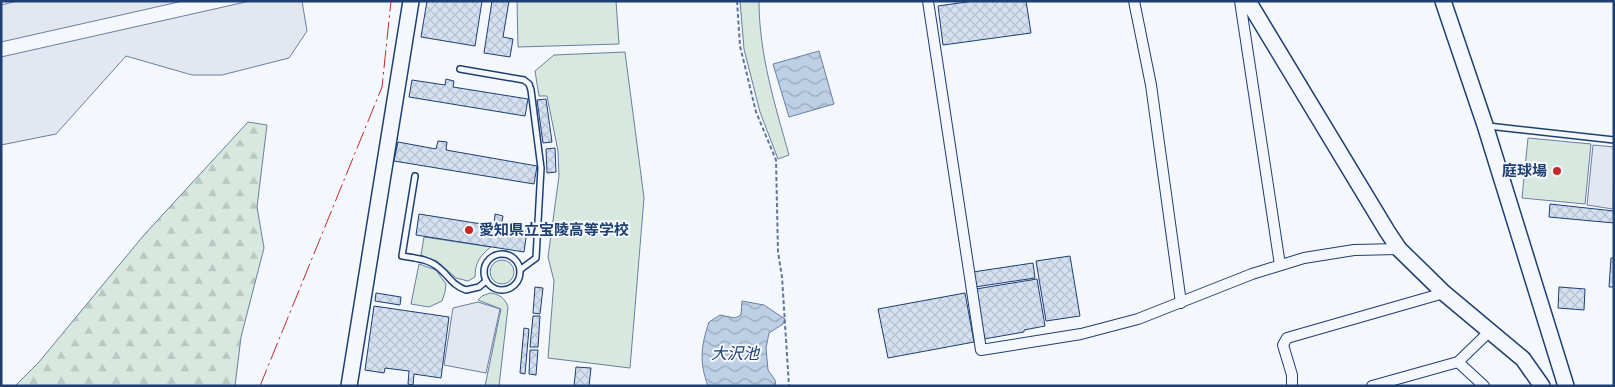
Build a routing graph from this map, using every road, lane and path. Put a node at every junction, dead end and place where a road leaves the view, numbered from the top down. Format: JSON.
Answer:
{"nodes":[{"id":1,"x":412,"y":1,"type":"edge"},
{"id":2,"x":737,"y":1,"type":"edge"},
{"id":3,"x":928,"y":1,"type":"edge"},
{"id":4,"x":1134,"y":1,"type":"edge"},
{"id":5,"x":1240,"y":1,"type":"edge"},
{"id":6,"x":1248,"y":1,"type":"edge"},
{"id":7,"x":1443,"y":1,"type":"edge"},
{"id":8,"x":460,"y":69,"type":"dead end"},
{"id":9,"x":1485,"y":125,"type":"junction"},
{"id":10,"x":1614,"y":140,"type":"edge"},
{"id":11,"x":415,"y":176,"type":"dead end"},
{"id":12,"x":1399,"y":249,"type":"junction"},
{"id":13,"x":1280,"y":265,"type":"junction"},
{"id":14,"x":520,"y":269,"type":"junction"},
{"id":15,"x":486,"y":281,"type":"junction"},
{"id":16,"x":1444,"y":293,"type":"junction"},
{"id":17,"x":1181,"y":303,"type":"junction"},
{"id":18,"x":1490,"y":331,"type":"junction"},
{"id":19,"x":1458,"y":362,"type":"junction"},
{"id":20,"x":349,"y":386,"type":"edge"},
{"id":21,"x":788,"y":386,"type":"edge"},
{"id":22,"x":1292,"y":386,"type":"edge"},
{"id":23,"x":1372,"y":386,"type":"edge"},
{"id":24,"x":1484,"y":386,"type":"edge"},
{"id":25,"x":1542,"y":386,"type":"edge"},
{"id":26,"x":1566,"y":386,"type":"edge"}],
"edges":[{"from":1,"to":20,"type":"street"},
{"from":2,"to":21,"type":"path"},
{"from":3,"to":17,"type":"street"},
{"from":4,"to":17,"type":"street"},
{"from":5,"to":13,"type":"street"},
{"from":6,"to":12,"type":"street"},
{"from":7,"to":9,"type":"street"},
{"from":8,"to":14,"type":"lane"},
{"from":9,"to":10,"type":"lane"},
{"from":9,"to":26,"type":"street"},
{"from":11,"to":15,"type":"lane"},
{"from":12,"to":13,"type":"street"},
{"from":12,"to":16,"type":"street"},
{"from":13,"to":17,"type":"street"},
{"from":14,"to":15,"type":"lane"},
{"from":14,"to":15,"type":"lane"},
{"from":16,"to":18,"type":"street"},
{"from":16,"to":22,"type":"street"},
{"from":18,"to":19,"type":"street"},
{"from":18,"to":25,"type":"street"},
{"from":19,"to":23,"type":"street"},
{"from":19,"to":24,"type":"street"}]}
